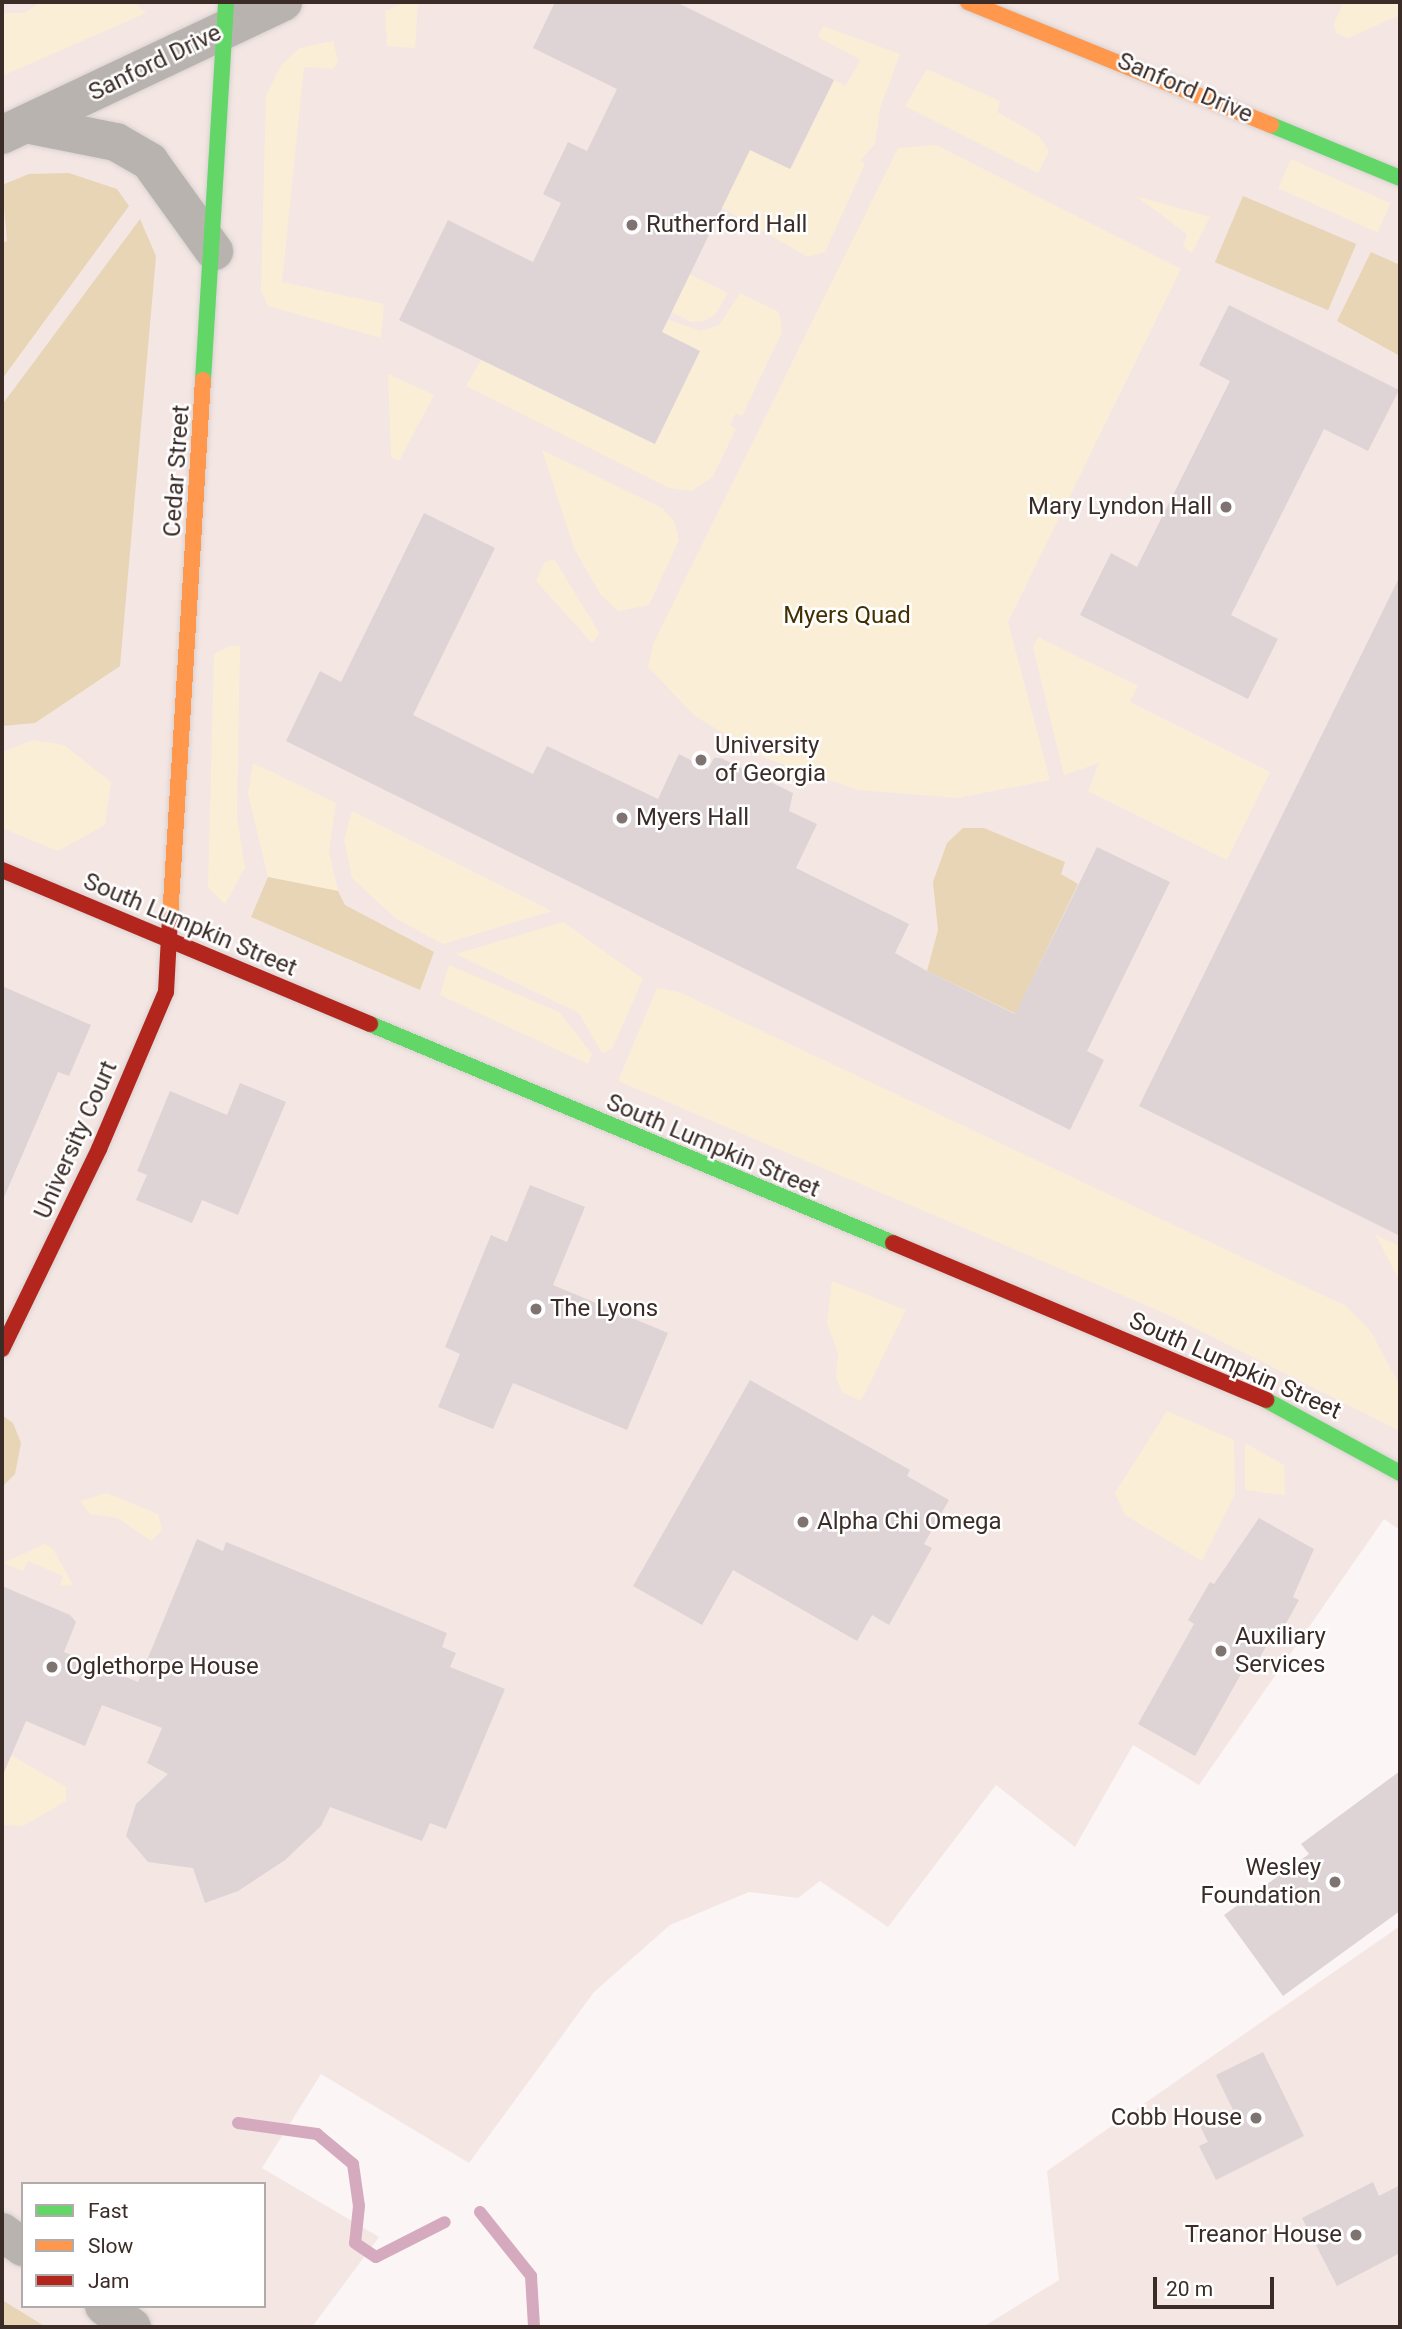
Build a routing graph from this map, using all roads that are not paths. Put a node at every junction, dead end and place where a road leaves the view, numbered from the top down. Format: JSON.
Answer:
{"nodes":[{"id":1,"x":284,"y":2,"type":"edge"},
{"id":2,"x":968,"y":2,"type":"edge"},
{"id":3,"x":225,"y":16,"type":"edge"},
{"id":4,"x":14,"y":129,"type":"edge"},
{"id":5,"x":1400,"y":178,"type":"edge"},
{"id":6,"x":214,"y":251,"type":"junction"},
{"id":7,"x":2,"y":870,"type":"edge"},
{"id":8,"x":173,"y":943,"type":"junction"},
{"id":9,"x":2,"y":1349,"type":"edge"},
{"id":10,"x":1400,"y":1473,"type":"edge"},
{"id":11,"x":2,"y":2232,"type":"edge"},
{"id":12,"x":21,"y":2245,"type":"edge"},
{"id":13,"x":107,"y":2308,"type":"edge"},
{"id":14,"x":132,"y":2327,"type":"edge"}],
"edges":[{"from":1,"to":3,"type":"street","name":"Sanford Drive"},
{"from":2,"to":5,"type":"street","name":"Sanford Drive"},
{"from":3,"to":4,"type":"street","name":"Sanford Drive"},
{"from":3,"to":6,"type":"street","name":"Cedar Street"},
{"from":4,"to":6,"type":"street","name":"Sanford Drive"},
{"from":6,"to":8,"type":"street","name":"Cedar Street"},
{"from":7,"to":8,"type":"street","name":"South Lumpkin Street"},
{"from":8,"to":9,"type":"street","name":"University Court"},
{"from":8,"to":10,"type":"street","name":"South Lumpkin Street"},
{"from":11,"to":12,"type":"street"},
{"from":13,"to":14,"type":"street"}]}
